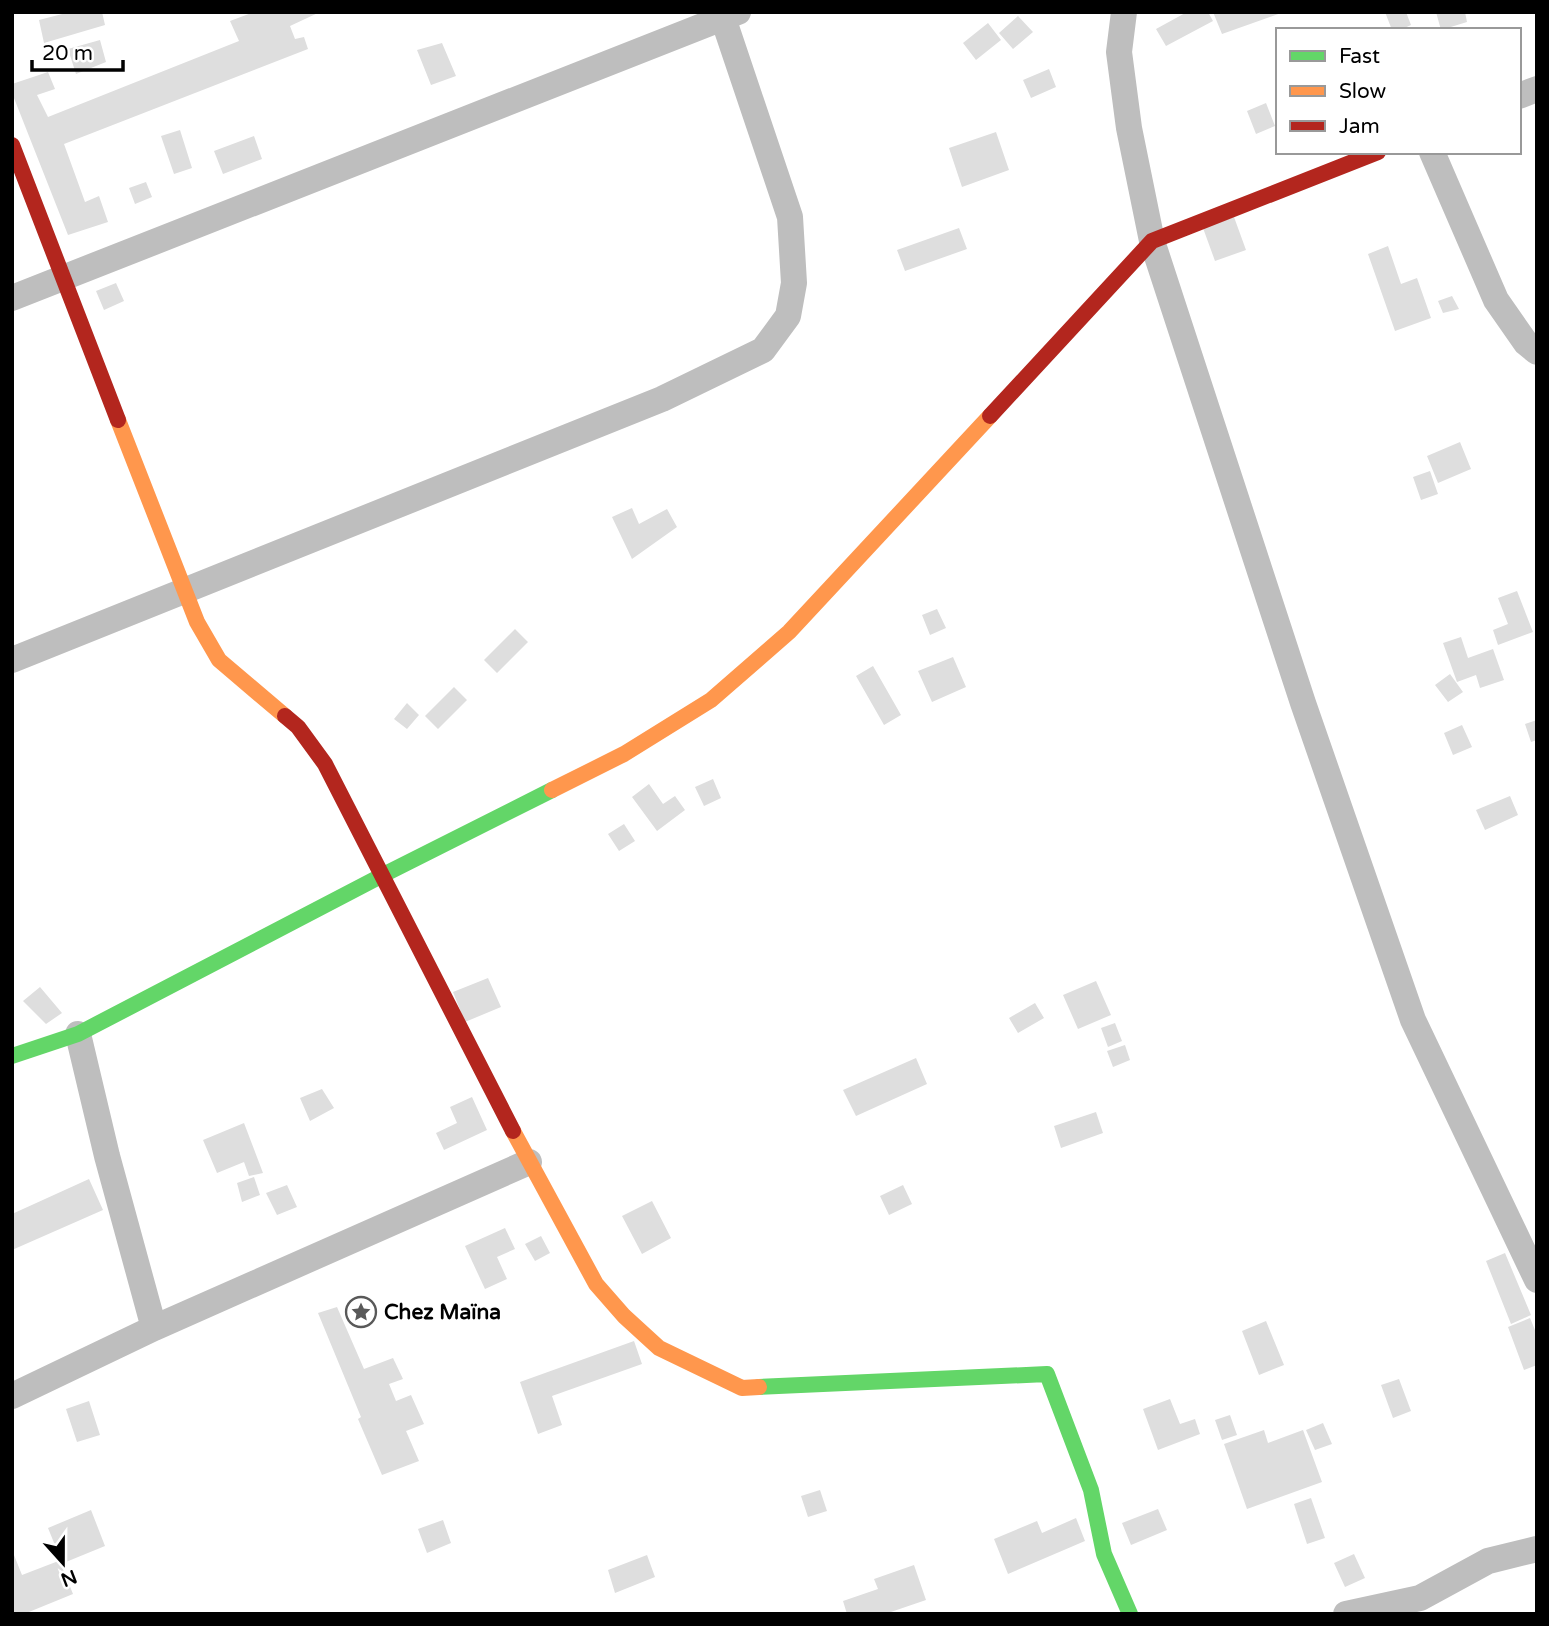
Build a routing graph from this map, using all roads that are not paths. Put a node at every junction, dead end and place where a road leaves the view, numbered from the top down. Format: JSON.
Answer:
{"nodes":[{"id":1,"x":1124,"y":12,"type":"edge"},
{"id":2,"x":728,"y":14,"type":"edge"},
{"id":3,"x":12,"y":145,"type":"edge"},
{"id":4,"x":1373,"y":154,"type":"edge"},
{"id":5,"x":1433,"y":154,"type":"edge"},
{"id":6,"x":1152,"y":241,"type":"junction"},
{"id":7,"x":62,"y":279,"type":"junction"},
{"id":8,"x":12,"y":298,"type":"edge"},
{"id":9,"x":1537,"y":352,"type":"edge"},
{"id":10,"x":185,"y":592,"type":"junction"},
{"id":11,"x":12,"y":660,"type":"edge"},
{"id":12,"x":381,"y":876,"type":"junction"},
{"id":13,"x":78,"y":1034,"type":"junction"},
{"id":14,"x":12,"y":1056,"type":"edge"},
{"id":15,"x":529,"y":1162,"type":"junction"},
{"id":16,"x":1537,"y":1280,"type":"edge"},
{"id":17,"x":154,"y":1328,"type":"junction"},
{"id":18,"x":12,"y":1396,"type":"edge"},
{"id":19,"x":1537,"y":1549,"type":"edge"},
{"id":20,"x":1130,"y":1614,"type":"edge"},
{"id":21,"x":1346,"y":1614,"type":"edge"}],
"edges":[{"from":1,"to":6,"type":"street"},
{"from":2,"to":7,"type":"street"},
{"from":2,"to":10,"type":"street"},
{"from":3,"to":7,"type":"street"},
{"from":4,"to":6,"type":"street"},
{"from":5,"to":9,"type":"street"},
{"from":6,"to":12,"type":"street"},
{"from":6,"to":16,"type":"street"},
{"from":7,"to":8,"type":"street"},
{"from":7,"to":10,"type":"street"},
{"from":10,"to":11,"type":"street"},
{"from":10,"to":12,"type":"street"},
{"from":12,"to":13,"type":"street"},
{"from":12,"to":15,"type":"street"},
{"from":13,"to":14,"type":"street"},
{"from":13,"to":17,"type":"street"},
{"from":15,"to":17,"type":"street"},
{"from":15,"to":20,"type":"street"},
{"from":17,"to":18,"type":"street"},
{"from":19,"to":21,"type":"street"}]}
